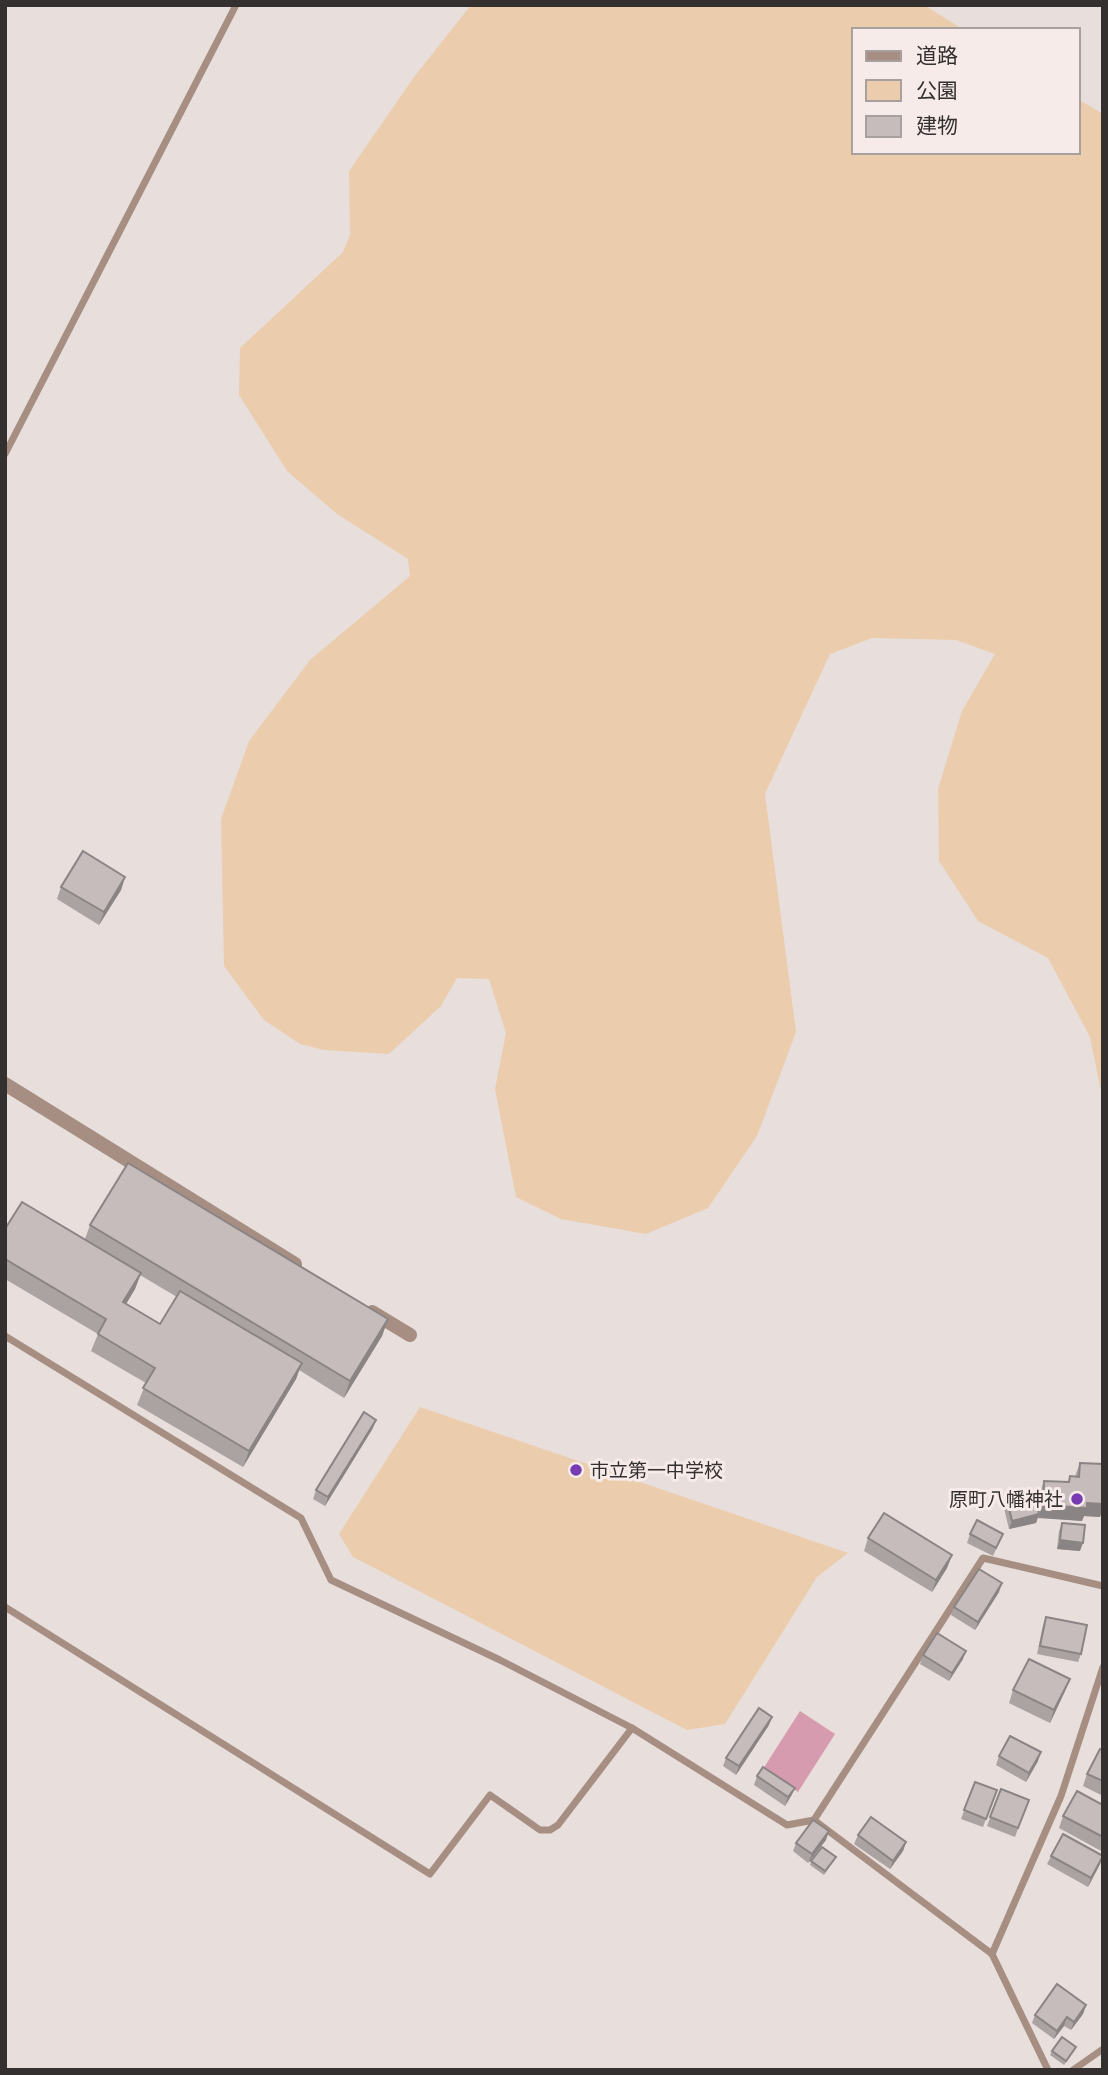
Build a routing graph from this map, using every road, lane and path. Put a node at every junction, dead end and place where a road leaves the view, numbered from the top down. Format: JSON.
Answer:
{"nodes":[{"id":1,"x":236,"y":5,"type":"edge"},
{"id":2,"x":5,"y":454,"type":"edge"},
{"id":3,"x":5,"y":1084,"type":"edge"},
{"id":4,"x":304,"y":1270,"type":"edge"},
{"id":5,"x":363,"y":1306,"type":"edge"},
{"id":6,"x":410,"y":1335,"type":"dead end"},
{"id":7,"x":5,"y":1336,"type":"edge"},
{"id":8,"x":1103,"y":1586,"type":"edge"},
{"id":9,"x":5,"y":1607,"type":"edge"},
{"id":10,"x":1103,"y":1667,"type":"edge"},
{"id":11,"x":632,"y":1728,"type":"junction"},
{"id":12,"x":814,"y":1820,"type":"junction"},
{"id":13,"x":992,"y":1954,"type":"junction"},
{"id":14,"x":1103,"y":2049,"type":"edge"},
{"id":15,"x":1048,"y":2070,"type":"edge"},
{"id":16,"x":1073,"y":2070,"type":"edge"}],
"edges":[{"from":1,"to":2,"type":"lane"},
{"from":3,"to":4,"type":"street"},
{"from":5,"to":6,"type":"street"},
{"from":7,"to":11,"type":"lane"},
{"from":8,"to":12,"type":"lane"},
{"from":9,"to":11,"type":"lane"},
{"from":10,"to":13,"type":"lane"},
{"from":11,"to":12,"type":"lane"},
{"from":12,"to":13,"type":"lane"},
{"from":13,"to":15,"type":"lane"},
{"from":14,"to":16,"type":"lane"}]}
